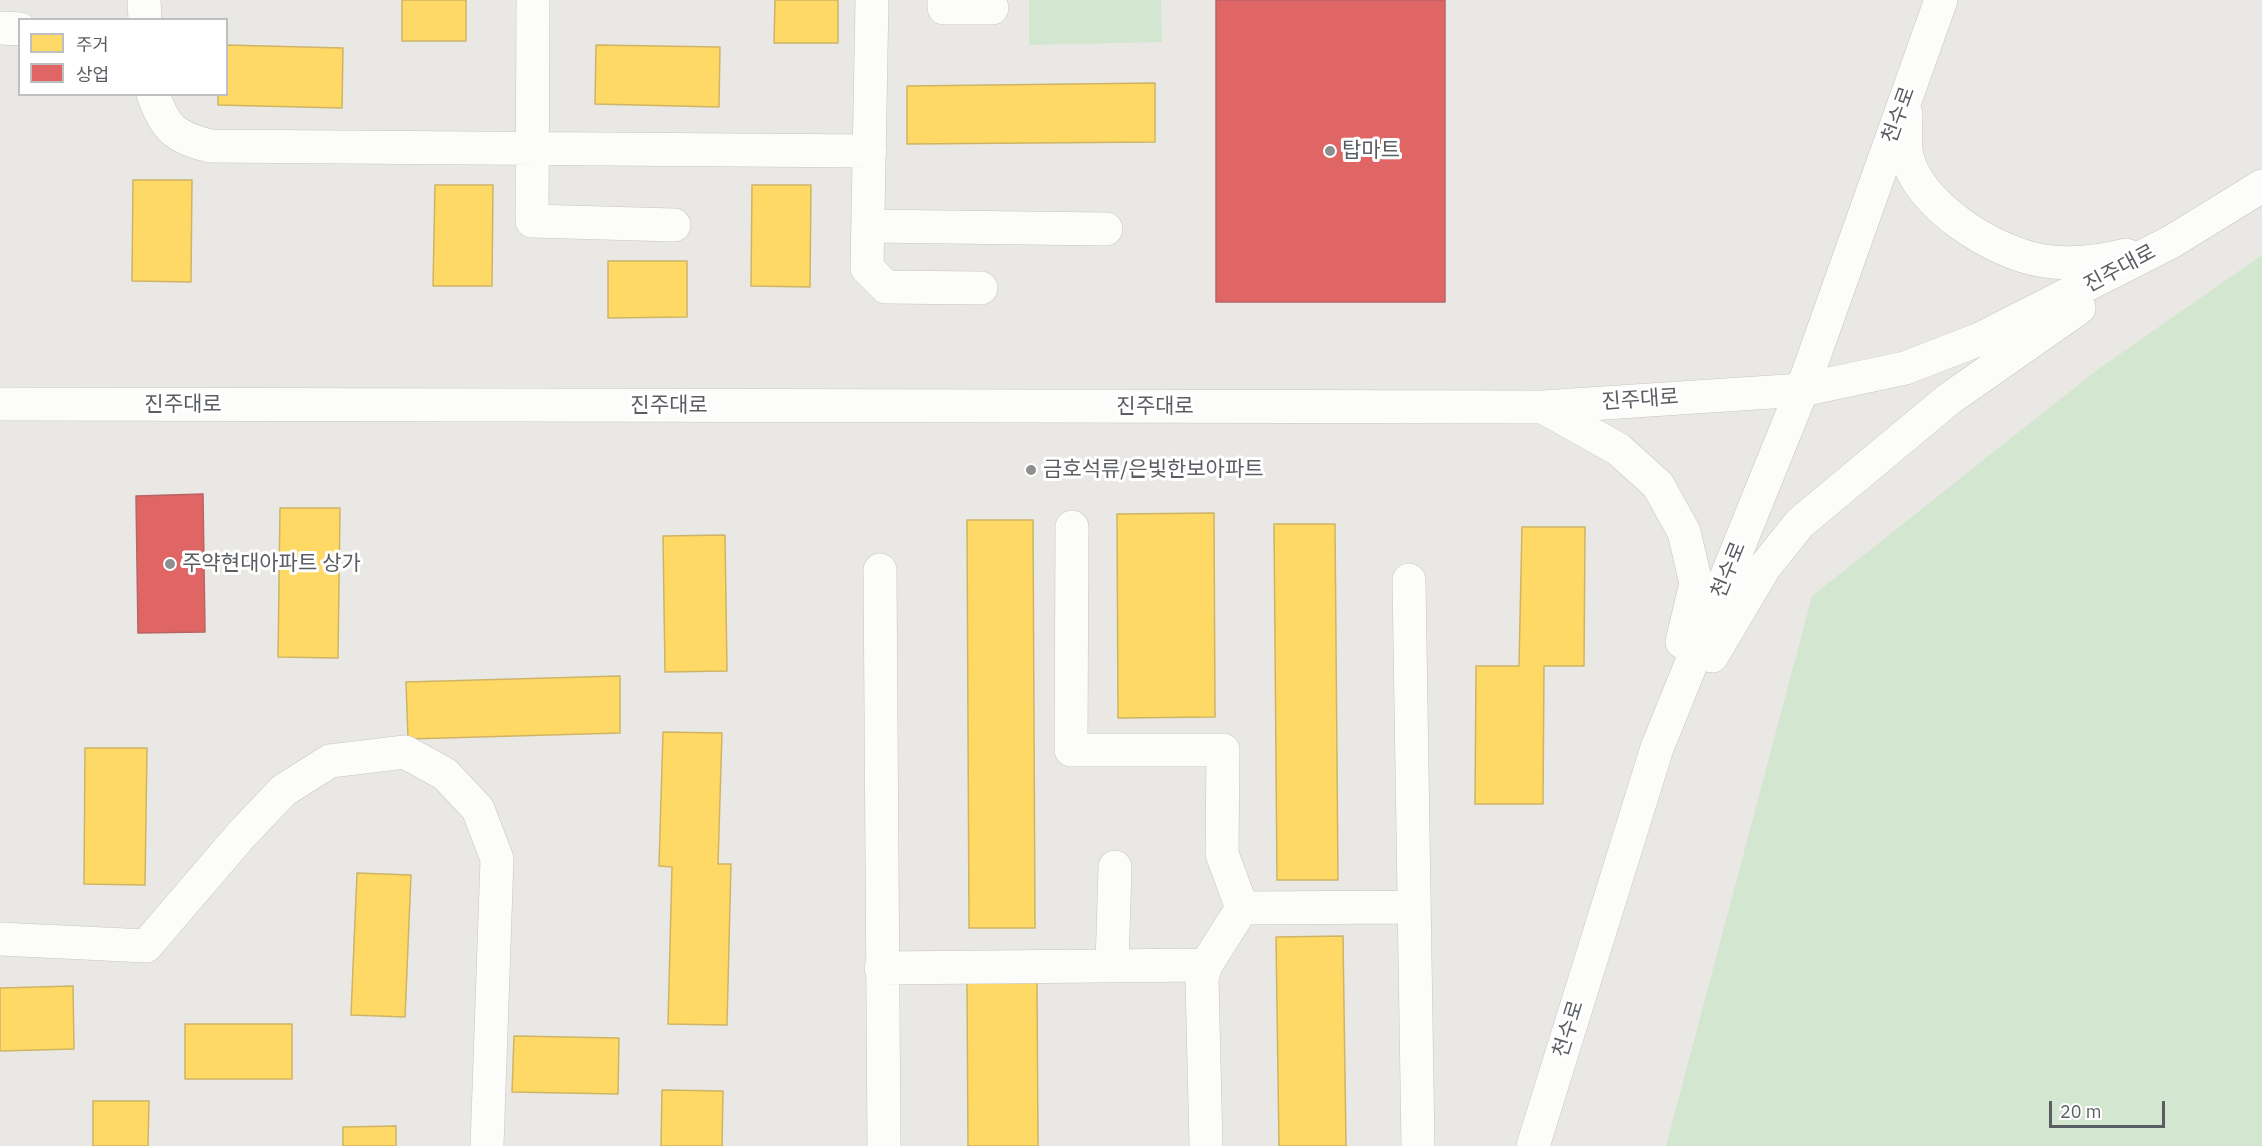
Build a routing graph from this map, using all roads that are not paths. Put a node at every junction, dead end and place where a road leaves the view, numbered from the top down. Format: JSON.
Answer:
{"nodes":[{"id":1,"x":144,"y":0,"type":"edge"},
{"id":2,"x":533,"y":0,"type":"edge"},
{"id":3,"x":872,"y":0,"type":"edge"},
{"id":4,"x":944,"y":0,"type":"edge"},
{"id":5,"x":1941,"y":0,"type":"edge"},
{"id":6,"x":992,"y":8,"type":"dead end"},
{"id":7,"x":145,"y":18,"type":"edge"},
{"id":8,"x":0,"y":28,"type":"edge"},
{"id":9,"x":18,"y":29,"type":"edge"},
{"id":10,"x":1906,"y":94,"type":"junction"},
{"id":11,"x":154,"y":96,"type":"edge"},
{"id":12,"x":531,"y":150,"type":"junction"},
{"id":13,"x":870,"y":151,"type":"junction"},
{"id":14,"x":2262,"y":186,"type":"edge"},
{"id":15,"x":674,"y":225,"type":"dead end"},
{"id":16,"x":868,"y":226,"type":"junction"},
{"id":17,"x":1106,"y":229,"type":"dead end"},
{"id":18,"x":2170,"y":242,"type":"junction"},
{"id":19,"x":981,"y":288,"type":"dead end"},
{"id":20,"x":1802,"y":390,"type":"junction"},
{"id":21,"x":0,"y":404,"type":"edge"},
{"id":22,"x":1543,"y":406,"type":"junction"},
{"id":23,"x":1072,"y":527,"type":"dead end"},
{"id":24,"x":880,"y":570,"type":"dead end"},
{"id":25,"x":1408,"y":580,"type":"dead end"},
{"id":26,"x":1657,"y":748,"type":"junction"},
{"id":27,"x":1115,"y":867,"type":"dead end"},
{"id":28,"x":1412,"y":907,"type":"junction"},
{"id":29,"x":1242,"y":908,"type":"junction"},
{"id":30,"x":0,"y":939,"type":"edge"},
{"id":31,"x":1206,"y":965,"type":"junction"},
{"id":32,"x":1112,"y":966,"type":"junction"},
{"id":33,"x":881,"y":968,"type":"junction"},
{"id":34,"x":487,"y":1146,"type":"edge"},
{"id":35,"x":884,"y":1146,"type":"edge"},
{"id":36,"x":1206,"y":1146,"type":"edge"},
{"id":37,"x":1418,"y":1146,"type":"edge"},
{"id":38,"x":1533,"y":1146,"type":"edge"}],
"edges":[{"from":1,"to":7,"type":"street"},
{"from":2,"to":12,"type":"street"},
{"from":3,"to":13,"type":"street"},
{"from":4,"to":6,"type":"street"},
{"from":5,"to":10,"type":"street","name":"천수로"},
{"from":8,"to":9,"type":"street"},
{"from":10,"to":18,"type":"street"},
{"from":10,"to":20,"type":"street","name":"천수로"},
{"from":11,"to":12,"type":"street"},
{"from":12,"to":13,"type":"street"},
{"from":12,"to":15,"type":"street"},
{"from":13,"to":16,"type":"street"},
{"from":14,"to":18,"type":"street","name":"진주대로"},
{"from":16,"to":17,"type":"street"},
{"from":16,"to":19,"type":"street"},
{"from":18,"to":20,"type":"street","name":"진주대로"},
{"from":18,"to":26,"type":"street"},
{"from":20,"to":22,"type":"street","name":"진주대로"},
{"from":20,"to":26,"type":"street","name":"천수로"},
{"from":21,"to":22,"type":"street","name":"진주대로"},
{"from":22,"to":26,"type":"street"},
{"from":23,"to":29,"type":"street"},
{"from":24,"to":33,"type":"street"},
{"from":25,"to":28,"type":"street"},
{"from":26,"to":38,"type":"street","name":"천수로"},
{"from":27,"to":32,"type":"street"},
{"from":28,"to":29,"type":"street"},
{"from":28,"to":37,"type":"street"},
{"from":29,"to":31,"type":"street"},
{"from":30,"to":34,"type":"street"},
{"from":31,"to":32,"type":"street"},
{"from":31,"to":36,"type":"street"},
{"from":32,"to":33,"type":"street"},
{"from":33,"to":35,"type":"street"}]}
